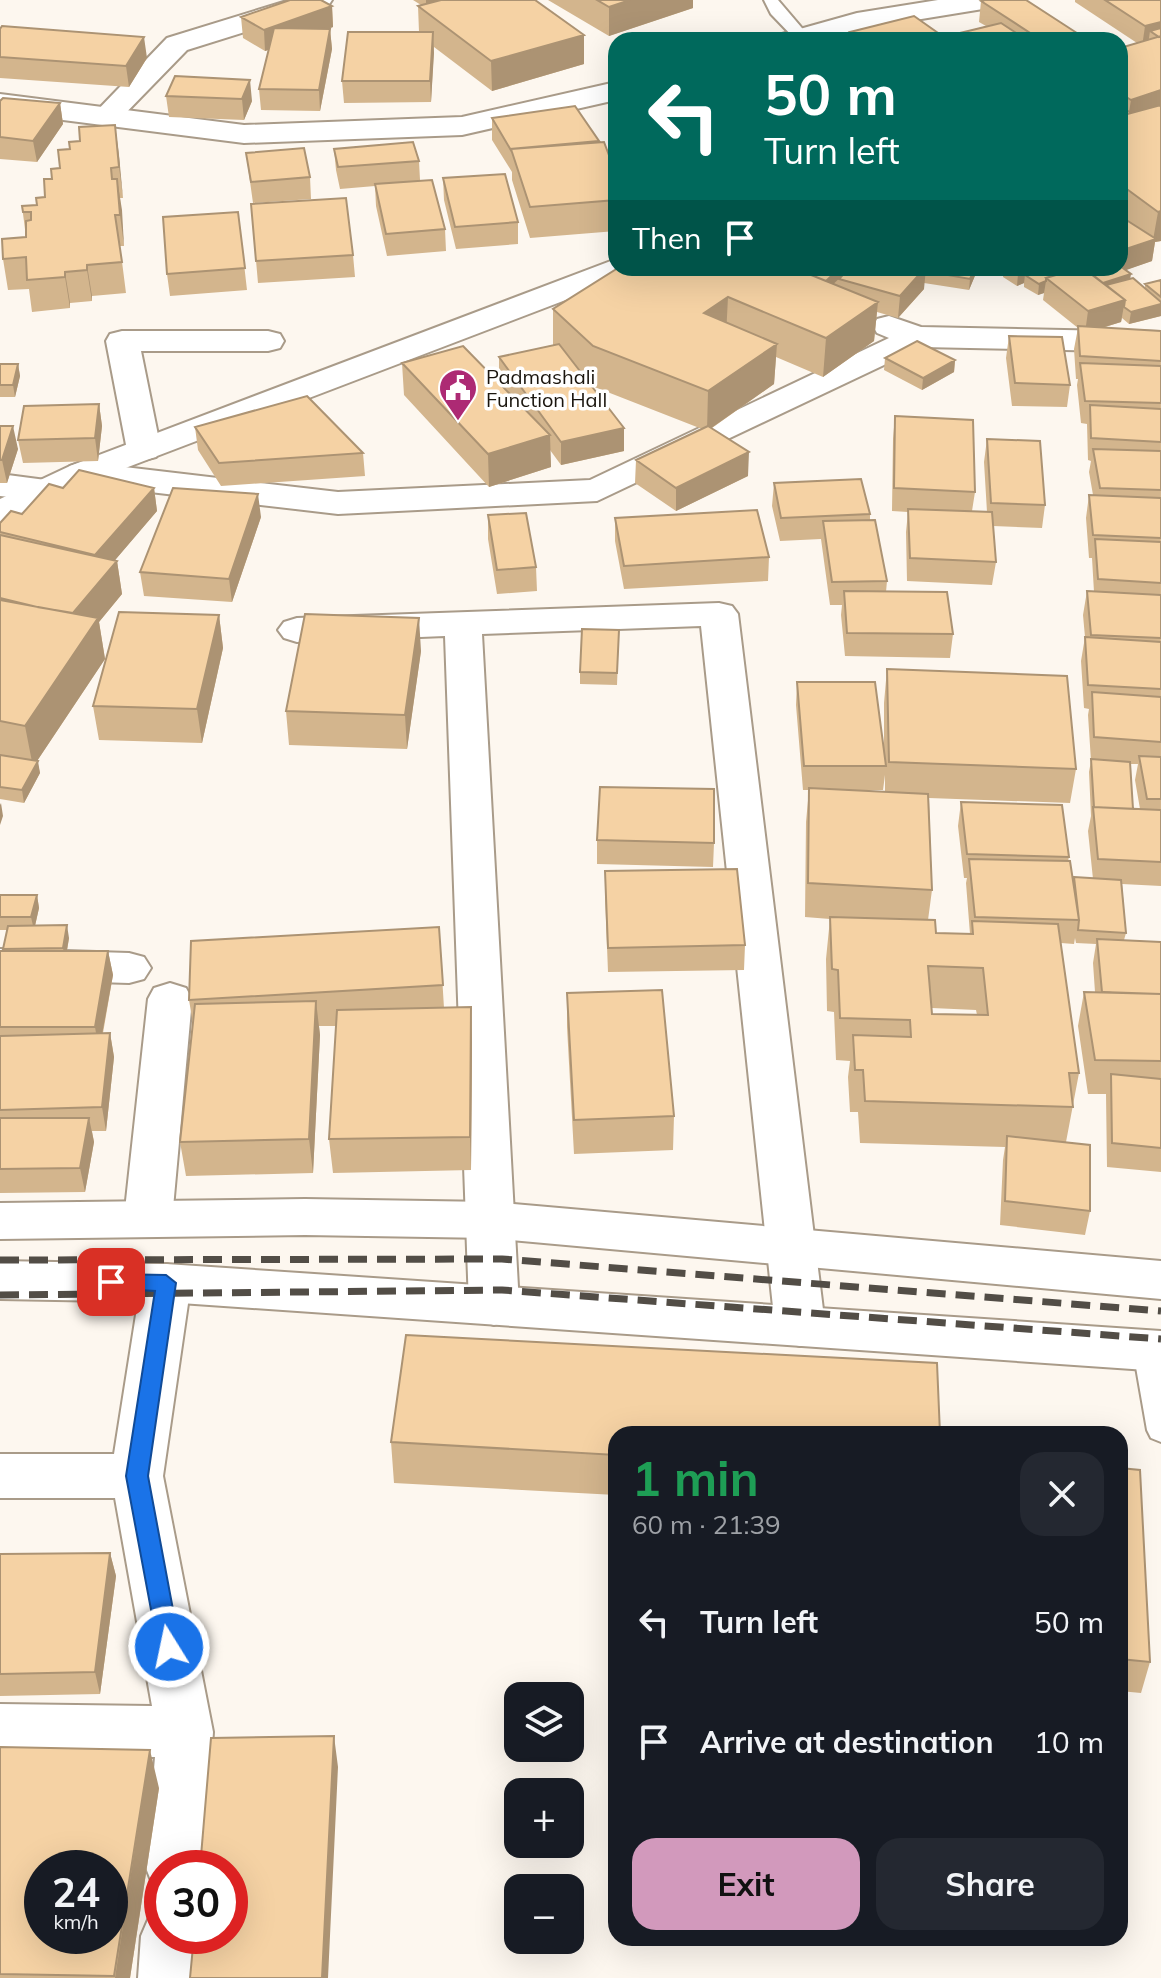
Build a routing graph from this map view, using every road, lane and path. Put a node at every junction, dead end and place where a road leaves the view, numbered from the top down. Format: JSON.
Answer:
{"nodes":[{"id":1,"x":318,"y":0,"type":"edge"},
{"id":2,"x":771,"y":0,"type":"edge"},
{"id":3,"x":989,"y":0,"type":"edge"},
{"id":4,"x":853,"y":11,"type":"edge"},
{"id":5,"x":792,"y":32,"type":"edge"},
{"id":6,"x":809,"y":32,"type":"edge"},
{"id":7,"x":608,"y":93,"type":"edge"},
{"id":8,"x":0,"y":103,"type":"edge"},
{"id":9,"x":105,"y":118,"type":"junction"},
{"id":10,"x":608,"y":273,"type":"edge"},
{"id":11,"x":858,"y":314,"type":"edge"},
{"id":12,"x":917,"y":337,"type":"junction"},
{"id":13,"x":268,"y":341,"type":"dead end"},
{"id":14,"x":1161,"y":342,"type":"edge"},
{"id":15,"x":144,"y":450,"type":"junction"},
{"id":16,"x":82,"y":473,"type":"junction"},
{"id":17,"x":0,"y":485,"type":"edge"},
{"id":18,"x":48,"y":490,"type":"junction"},
{"id":19,"x":0,"y":513,"type":"edge"},
{"id":20,"x":463,"y":624,"type":"junction"},
{"id":21,"x":297,"y":630,"type":"dead end"},
{"id":22,"x":0,"y":964,"type":"edge"},
{"id":23,"x":129,"y":968,"type":"dead end"},
{"id":24,"x":170,"y":999,"type":"dead end"},
{"id":25,"x":148,"y":1219,"type":"junction"},
{"id":26,"x":490,"y":1220,"type":"junction"},
{"id":27,"x":0,"y":1221,"type":"edge"},
{"id":28,"x":789,"y":1249,"type":"junction"},
{"id":29,"x":0,"y":1280,"type":"edge"},
{"id":30,"x":1161,"y":1280,"type":"edge"},
{"id":31,"x":166,"y":1283,"type":"junction"},
{"id":32,"x":494,"y":1305,"type":"junction"},
{"id":33,"x":800,"y":1326,"type":"junction"},
{"id":34,"x":1154,"y":1350,"type":"edge"},
{"id":35,"x":1161,"y":1430,"type":"edge"},
{"id":36,"x":0,"y":1476,"type":"edge"},
{"id":37,"x":137,"y":1476,"type":"junction"},
{"id":38,"x":0,"y":1730,"type":"edge"},
{"id":39,"x":185,"y":1732,"type":"junction"},
{"id":40,"x":176,"y":1850,"type":"edge"},
{"id":41,"x":170,"y":1954,"type":"edge"},
{"id":42,"x":168,"y":1978,"type":"edge"}],
"edges":[{"from":1,"to":9,"type":"street"},
{"from":2,"to":5,"type":"lane"},
{"from":3,"to":4,"type":"street"},
{"from":4,"to":6,"type":"street"},
{"from":7,"to":9,"type":"street"},
{"from":8,"to":9,"type":"street"},
{"from":10,"to":15,"type":"street"},
{"from":11,"to":12,"type":"street"},
{"from":12,"to":14,"type":"street"},
{"from":12,"to":16,"type":"street"},
{"from":13,"to":15,"type":"street"},
{"from":15,"to":16,"type":"street"},
{"from":16,"to":18,"type":"street"},
{"from":17,"to":18,"type":"street"},
{"from":18,"to":19,"type":"street"},
{"from":20,"to":21,"type":"street"},
{"from":20,"to":26,"type":"street"},
{"from":20,"to":28,"type":"street"},
{"from":22,"to":23,"type":"street"},
{"from":24,"to":25,"type":"street"},
{"from":25,"to":26,"type":"street"},
{"from":25,"to":27,"type":"street"},
{"from":26,"to":28,"type":"street"},
{"from":26,"to":32,"type":"street"},
{"from":28,"to":30,"type":"street"},
{"from":28,"to":33,"type":"street"},
{"from":29,"to":31,"type":"street"},
{"from":31,"to":32,"type":"street"},
{"from":31,"to":37,"type":"street"},
{"from":32,"to":33,"type":"street"},
{"from":33,"to":34,"type":"street"},
{"from":34,"to":35,"type":"lane"},
{"from":36,"to":37,"type":"street"},
{"from":37,"to":39,"type":"street"},
{"from":38,"to":39,"type":"street"},
{"from":39,"to":40,"type":"street"},
{"from":41,"to":42,"type":"street"}]}
